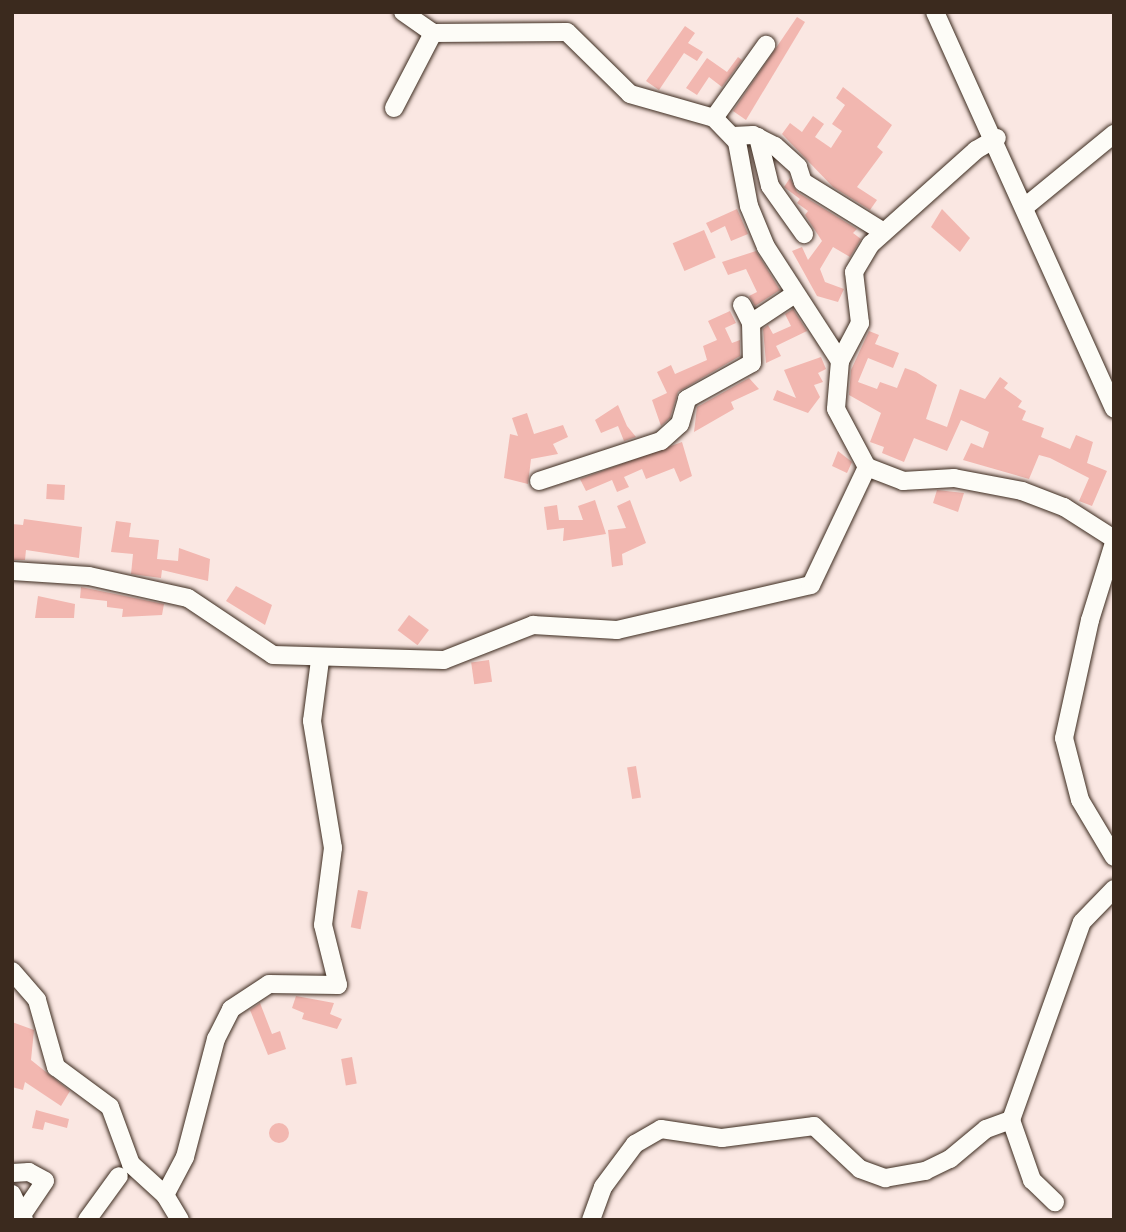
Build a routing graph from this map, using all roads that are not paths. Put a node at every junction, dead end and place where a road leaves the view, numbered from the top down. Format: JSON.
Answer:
{"nodes":[{"id":1,"x":402,"y":12,"type":"edge"},
{"id":2,"x":935,"y":12,"type":"edge"},
{"id":3,"x":433,"y":33,"type":"junction"},
{"id":4,"x":766,"y":45,"type":"dead end"},
{"id":5,"x":394,"y":108,"type":"dead end"},
{"id":6,"x":714,"y":118,"type":"junction"},
{"id":7,"x":1114,"y":134,"type":"edge"},
{"id":8,"x":733,"y":136,"type":"junction"},
{"id":9,"x":758,"y":137,"type":"junction"},
{"id":10,"x":985,"y":145,"type":"junction"},
{"id":11,"x":1026,"y":206,"type":"junction"},
{"id":12,"x":882,"y":231,"type":"junction"},
{"id":13,"x":804,"y":234,"type":"dead end"},
{"id":14,"x":795,"y":294,"type":"junction"},
{"id":15,"x":742,"y":305,"type":"dead end"},
{"id":16,"x":751,"y":323,"type":"junction"},
{"id":17,"x":840,"y":361,"type":"junction"},
{"id":18,"x":1114,"y":409,"type":"edge"},
{"id":19,"x":867,"y":467,"type":"junction"},
{"id":20,"x":539,"y":481,"type":"dead end"},
{"id":21,"x":1114,"y":541,"type":"edge"},
{"id":22,"x":12,"y":571,"type":"edge"},
{"id":23,"x":320,"y":660,"type":"junction"},
{"id":24,"x":1114,"y":857,"type":"edge"},
{"id":25,"x":1114,"y":889,"type":"edge"},
{"id":26,"x":12,"y":971,"type":"edge"},
{"id":27,"x":1011,"y":1120,"type":"junction"},
{"id":28,"x":12,"y":1173,"type":"edge"},
{"id":29,"x":119,"y":1176,"type":"dead end"},
{"id":30,"x":12,"y":1194,"type":"edge"},
{"id":31,"x":165,"y":1195,"type":"junction"},
{"id":32,"x":1055,"y":1202,"type":"dead end"},
{"id":33,"x":23,"y":1217,"type":"edge"},
{"id":34,"x":87,"y":1220,"type":"edge"},
{"id":35,"x":180,"y":1220,"type":"edge"},
{"id":36,"x":591,"y":1220,"type":"edge"}],
"edges":[{"from":1,"to":3,"type":"street"},
{"from":2,"to":10,"type":"street"},
{"from":3,"to":5,"type":"street"},
{"from":3,"to":6,"type":"street"},
{"from":4,"to":6,"type":"street"},
{"from":6,"to":8,"type":"street"},
{"from":7,"to":11,"type":"street"},
{"from":8,"to":9,"type":"street"},
{"from":8,"to":14,"type":"street"},
{"from":9,"to":12,"type":"street"},
{"from":9,"to":13,"type":"street"},
{"from":10,"to":11,"type":"street"},
{"from":10,"to":12,"type":"street"},
{"from":11,"to":18,"type":"street"},
{"from":12,"to":17,"type":"street"},
{"from":14,"to":16,"type":"street"},
{"from":14,"to":17,"type":"street"},
{"from":15,"to":16,"type":"street"},
{"from":16,"to":20,"type":"street"},
{"from":17,"to":19,"type":"street"},
{"from":19,"to":21,"type":"street"},
{"from":19,"to":23,"type":"street"},
{"from":21,"to":24,"type":"street"},
{"from":22,"to":23,"type":"street"},
{"from":23,"to":31,"type":"street"},
{"from":25,"to":27,"type":"street"},
{"from":26,"to":31,"type":"street"},
{"from":27,"to":32,"type":"street"},
{"from":27,"to":36,"type":"street"},
{"from":28,"to":33,"type":"street"},
{"from":29,"to":34,"type":"street"},
{"from":30,"to":33,"type":"street"},
{"from":31,"to":35,"type":"street"}]}
